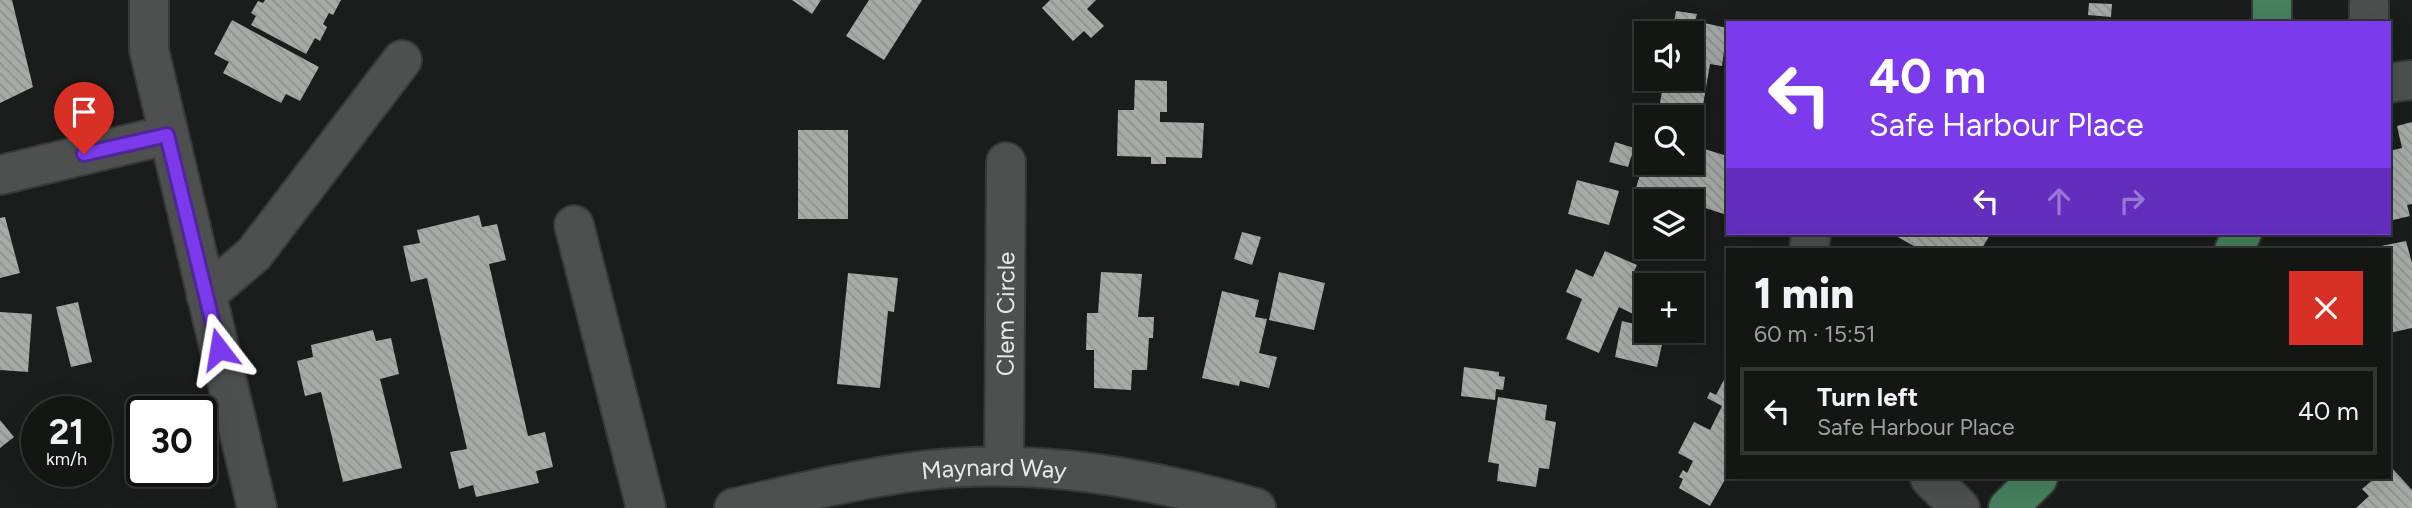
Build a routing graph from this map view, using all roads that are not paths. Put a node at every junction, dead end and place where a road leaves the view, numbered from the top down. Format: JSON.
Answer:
{"nodes":[{"id":1,"x":149,"y":0,"type":"edge"},
{"id":2,"x":2272,"y":0,"type":"edge"},
{"id":3,"x":2272,"y":21,"type":"edge"},
{"id":4,"x":401,"y":60,"type":"dead end"},
{"id":5,"x":2412,"y":80,"type":"edge"},
{"id":6,"x":2391,"y":83,"type":"edge"},
{"id":7,"x":167,"y":135,"type":"junction"},
{"id":8,"x":1006,"y":162,"type":"dead end"},
{"id":9,"x":0,"y":175,"type":"edge"},
{"id":10,"x":574,"y":225,"type":"dead end"},
{"id":11,"x":206,"y":295,"type":"junction"},
{"id":12,"x":1004,"y":466,"type":"junction"},
{"id":13,"x":1931,"y":479,"type":"edge"},
{"id":14,"x":2037,"y":479,"type":"edge"},
{"id":15,"x":257,"y":508,"type":"edge"},
{"id":16,"x":646,"y":508,"type":"edge"},
{"id":17,"x":734,"y":508,"type":"edge"},
{"id":18,"x":1256,"y":508,"type":"edge"},
{"id":19,"x":1960,"y":508,"type":"edge"},
{"id":20,"x":2008,"y":508,"type":"edge"}],
"edges":[{"from":1,"to":7,"type":"street"},
{"from":2,"to":3,"type":"main road"},
{"from":4,"to":11,"type":"street"},
{"from":5,"to":6,"type":"street"},
{"from":7,"to":9,"type":"street"},
{"from":7,"to":11,"type":"street"},
{"from":8,"to":12,"type":"street","name":"Clem Circle"},
{"from":10,"to":16,"type":"street"},
{"from":11,"to":15,"type":"street"},
{"from":12,"to":17,"type":"street","name":"Maynard Way"},
{"from":12,"to":18,"type":"street","name":"Maynard Way"},
{"from":13,"to":19,"type":"street"},
{"from":14,"to":20,"type":"main road"}]}
